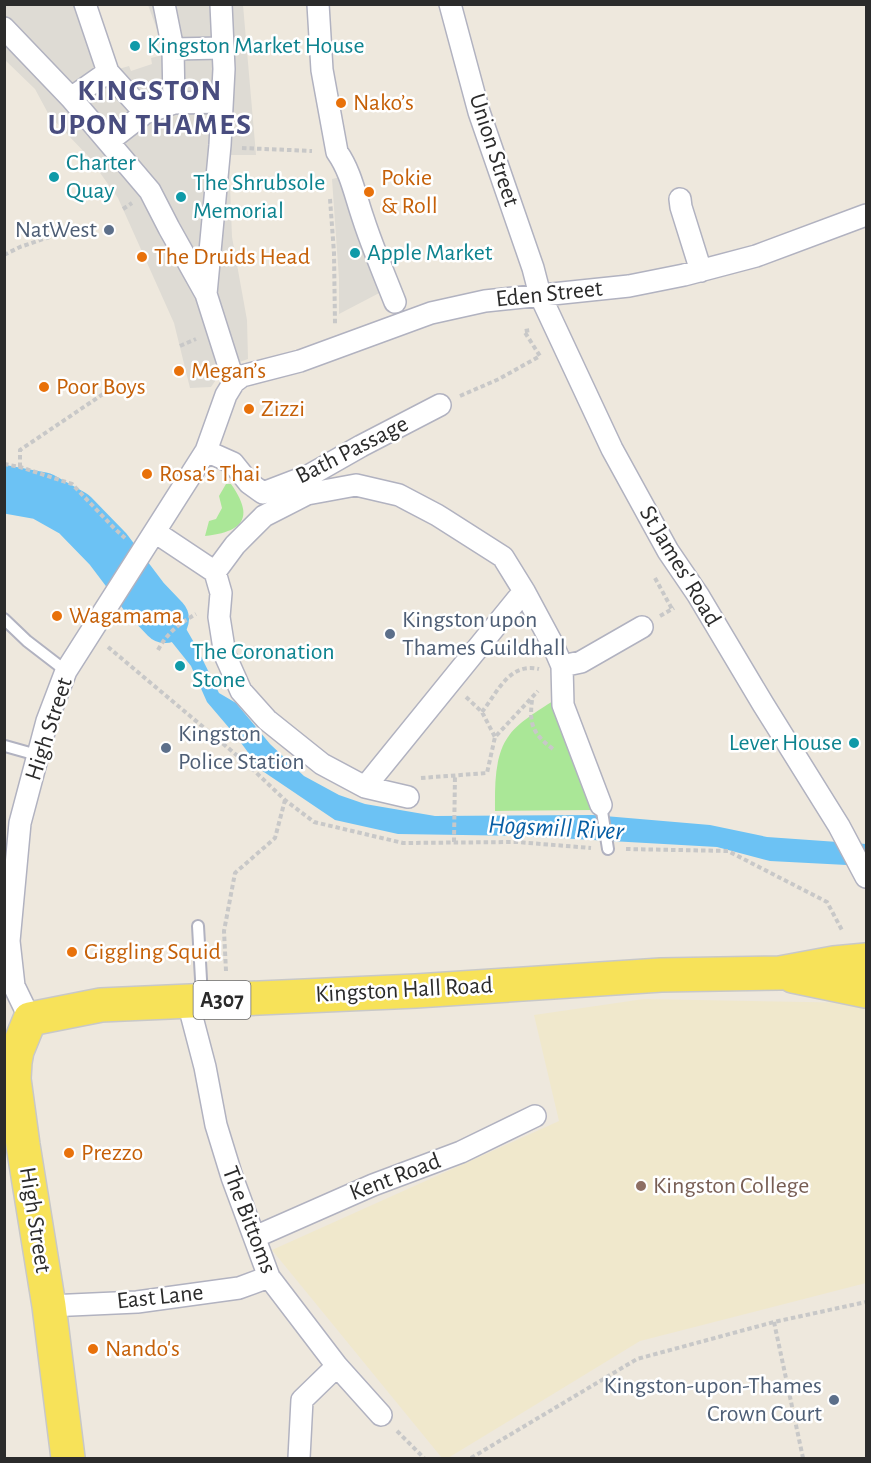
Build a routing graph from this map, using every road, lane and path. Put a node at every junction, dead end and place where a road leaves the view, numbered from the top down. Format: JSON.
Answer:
{"nodes":[{"id":1,"x":85,"y":4,"type":"edge"},
{"id":2,"x":164,"y":4,"type":"edge"},
{"id":3,"x":221,"y":4,"type":"edge"},
{"id":4,"x":318,"y":4,"type":"edge"},
{"id":5,"x":450,"y":4,"type":"edge"},
{"id":6,"x":4,"y":28,"type":"edge"},
{"id":7,"x":223,"y":48,"type":"junction"},
{"id":8,"x":173,"y":49,"type":"junction"},
{"id":9,"x":108,"y":72,"type":"junction"},
{"id":10,"x":71,"y":98,"type":"junction"},
{"id":11,"x":222,"y":102,"type":"junction"},
{"id":12,"x":174,"y":103,"type":"junction"},
{"id":13,"x":145,"y":113,"type":"junction"},
{"id":14,"x":109,"y":141,"type":"junction"},
{"id":15,"x":255,"y":150,"type":"dead end"},
{"id":16,"x":337,"y":152,"type":"junction"},
{"id":17,"x":680,"y":199,"type":"dead end"},
{"id":18,"x":867,"y":215,"type":"edge"},
{"id":19,"x":61,"y":233,"type":"dead end"},
{"id":20,"x":4,"y":255,"type":"edge"},
{"id":21,"x":701,"y":271,"type":"junction"},
{"id":22,"x":206,"y":294,"type":"junction"},
{"id":23,"x":540,"y":295,"type":"junction"},
{"id":24,"x":395,"y":302,"type":"dead end"},
{"id":25,"x":555,"y":325,"type":"junction"},
{"id":26,"x":335,"y":333,"type":"dead end"},
{"id":27,"x":234,"y":382,"type":"junction"},
{"id":28,"x":115,"y":386,"type":"dead end"},
{"id":29,"x":440,"y":405,"type":"joint"},
{"id":30,"x":206,"y":451,"type":"junction"},
{"id":31,"x":4,"y":464,"type":"edge"},
{"id":32,"x":20,"y":466,"type":"junction"},
{"id":33,"x":126,"y":538,"type":"dead end"},
{"id":34,"x":150,"y":541,"type":"junction"},
{"id":35,"x":215,"y":572,"type":"junction"},
{"id":36,"x":524,"y":591,"type":"junction"},
{"id":37,"x":698,"y":595,"type":"junction"},
{"id":38,"x":220,"y":606,"type":"junction"},
{"id":39,"x":103,"y":614,"type":"junction"},
{"id":40,"x":4,"y":620,"type":"edge"},
{"id":41,"x":642,"y":627,"type":"joint"},
{"id":42,"x":158,"y":650,"type":"dead end"},
{"id":43,"x":66,"y":671,"type":"junction"},
{"id":44,"x":562,"y":676,"type":"junction"},
{"id":45,"x":450,"y":682,"type":"junction"},
{"id":46,"x":532,"y":699,"type":"junction"},
{"id":47,"x":482,"y":711,"type":"junction"},
{"id":48,"x":495,"y":737,"type":"junction"},
{"id":49,"x":5,"y":746,"type":"edge"},
{"id":50,"x":556,"y":751,"type":"dead end"},
{"id":51,"x":37,"y":755,"type":"junction"},
{"id":52,"x":455,"y":775,"type":"junction"},
{"id":53,"x":365,"y":787,"type":"junction"},
{"id":54,"x":408,"y":797,"type":"joint"},
{"id":55,"x":285,"y":800,"type":"junction"},
{"id":56,"x":601,"y":805,"type":"joint"},
{"id":57,"x":454,"y":842,"type":"junction"},
{"id":58,"x":608,"y":847,"type":"junction"},
{"id":59,"x":867,"y":877,"type":"edge"},
{"id":60,"x":9,"y":880,"type":"edge"},
{"id":61,"x":198,"y":926,"type":"dead end"},
{"id":62,"x":845,"y":936,"type":"dead end"},
{"id":63,"x":867,"y":960,"type":"edge"},
{"id":64,"x":780,"y":973,"type":"junction"},
{"id":65,"x":867,"y":991,"type":"edge"},
{"id":66,"x":206,"y":1001,"type":"junction"},
{"id":67,"x":30,"y":1019,"type":"junction"},
{"id":68,"x":535,"y":1116,"type":"dead end"},
{"id":69,"x":255,"y":1237,"type":"junction"},
{"id":70,"x":269,"y":1277,"type":"junction"},
{"id":71,"x":867,"y":1302,"type":"edge"},
{"id":72,"x":49,"y":1306,"type":"junction"},
{"id":73,"x":774,"y":1322,"type":"junction"},
{"id":74,"x":337,"y":1366,"type":"junction"},
{"id":75,"x":381,"y":1415,"type":"joint"},
{"id":76,"x":68,"y":1458,"type":"edge"},
{"id":77,"x":299,"y":1458,"type":"edge"},
{"id":78,"x":424,"y":1458,"type":"edge"},
{"id":79,"x":471,"y":1458,"type":"edge"},
{"id":80,"x":803,"y":1458,"type":"edge"}],
"edges":[{"from":1,"to":9,"type":"street"},
{"from":2,"to":8,"type":"street"},
{"from":3,"to":7,"type":"street"},
{"from":4,"to":16,"type":"street"},
{"from":5,"to":23,"type":"street","name":"Union Street"},
{"from":6,"to":10,"type":"street"},
{"from":7,"to":8,"type":"street"},
{"from":7,"to":11,"type":"street"},
{"from":8,"to":12,"type":"street"},
{"from":9,"to":10,"type":"street"},
{"from":9,"to":13,"type":"street"},
{"from":10,"to":14,"type":"street"},
{"from":11,"to":12,"type":"street"},
{"from":11,"to":22,"type":"street"},
{"from":12,"to":13,"type":"street"},
{"from":13,"to":14,"type":"street"},
{"from":14,"to":22,"type":"street"},
{"from":15,"to":16,"type":"path"},
{"from":16,"to":24,"type":"street"},
{"from":16,"to":26,"type":"path"},
{"from":17,"to":21,"type":"street"},
{"from":18,"to":21,"type":"street","name":"Eden Street"},
{"from":19,"to":20,"type":"path"},
{"from":21,"to":23,"type":"street","name":"Eden Street"},
{"from":22,"to":27,"type":"street"},
{"from":23,"to":25,"type":"street","name":"St James' Road"},
{"from":23,"to":27,"type":"street","name":"Eden Street"},
{"from":25,"to":29,"type":"path"},
{"from":25,"to":37,"type":"street","name":"St James' Road"},
{"from":27,"to":30,"type":"street"},
{"from":28,"to":32,"type":"path"},
{"from":29,"to":30,"type":"street","name":"Bath Passage"},
{"from":30,"to":34,"type":"street"},
{"from":31,"to":32,"type":"path"},
{"from":32,"to":33,"type":"path"},
{"from":34,"to":35,"type":"street"},
{"from":34,"to":39,"type":"street","name":"High Street"},
{"from":35,"to":36,"type":"street"},
{"from":35,"to":38,"type":"street"},
{"from":36,"to":44,"type":"street"},
{"from":36,"to":45,"type":"street"},
{"from":37,"to":41,"type":"path"},
{"from":37,"to":59,"type":"street","name":"St James' Road"},
{"from":38,"to":42,"type":"path"},
{"from":38,"to":53,"type":"street"},
{"from":39,"to":43,"type":"street","name":"High Street"},
{"from":39,"to":55,"type":"path"},
{"from":40,"to":43,"type":"lane"},
{"from":41,"to":44,"type":"street"},
{"from":43,"to":51,"type":"street","name":"High Street"},
{"from":44,"to":46,"type":"path"},
{"from":44,"to":47,"type":"path"},
{"from":44,"to":56,"type":"street"},
{"from":45,"to":47,"type":"path"},
{"from":45,"to":53,"type":"street"},
{"from":46,"to":48,"type":"path"},
{"from":46,"to":50,"type":"path"},
{"from":47,"to":48,"type":"path"},
{"from":48,"to":52,"type":"path"},
{"from":49,"to":51,"type":"lane"},
{"from":51,"to":60,"type":"street","name":"High Street"},
{"from":52,"to":54,"type":"path"},
{"from":52,"to":57,"type":"path"},
{"from":53,"to":54,"type":"street"},
{"from":55,"to":57,"type":"path"},
{"from":55,"to":66,"type":"path"},
{"from":56,"to":58,"type":"lane"},
{"from":57,"to":58,"type":"path"},
{"from":58,"to":62,"type":"path"},
{"from":60,"to":67,"type":"street","name":"High Street"},
{"from":61,"to":66,"type":"lane"},
{"from":63,"to":64,"type":"main road","name":"Kingston Hall Road","number":"A307"},
{"from":64,"to":65,"type":"main road","name":"Kingston Hall Road","number":"A307"},
{"from":64,"to":66,"type":"main road","name":"Kingston Hall Road","number":"A307"},
{"from":66,"to":67,"type":"main road","name":"Kingston Hall Road","number":"A307"},
{"from":66,"to":69,"type":"street","name":"The Bittoms"},
{"from":67,"to":72,"type":"main road","name":"High Street"},
{"from":68,"to":69,"type":"street","name":"Kent Road"},
{"from":69,"to":70,"type":"street","name":"The Bittoms"},
{"from":70,"to":72,"type":"street","name":"East Lane"},
{"from":70,"to":74,"type":"street","name":"The Bittoms"},
{"from":71,"to":73,"type":"path"},
{"from":72,"to":76,"type":"main road","name":"High Street"},
{"from":73,"to":79,"type":"path"},
{"from":73,"to":80,"type":"path"},
{"from":74,"to":75,"type":"street","name":"The Bittoms"},
{"from":74,"to":77,"type":"street"},
{"from":75,"to":78,"type":"path"}]}
